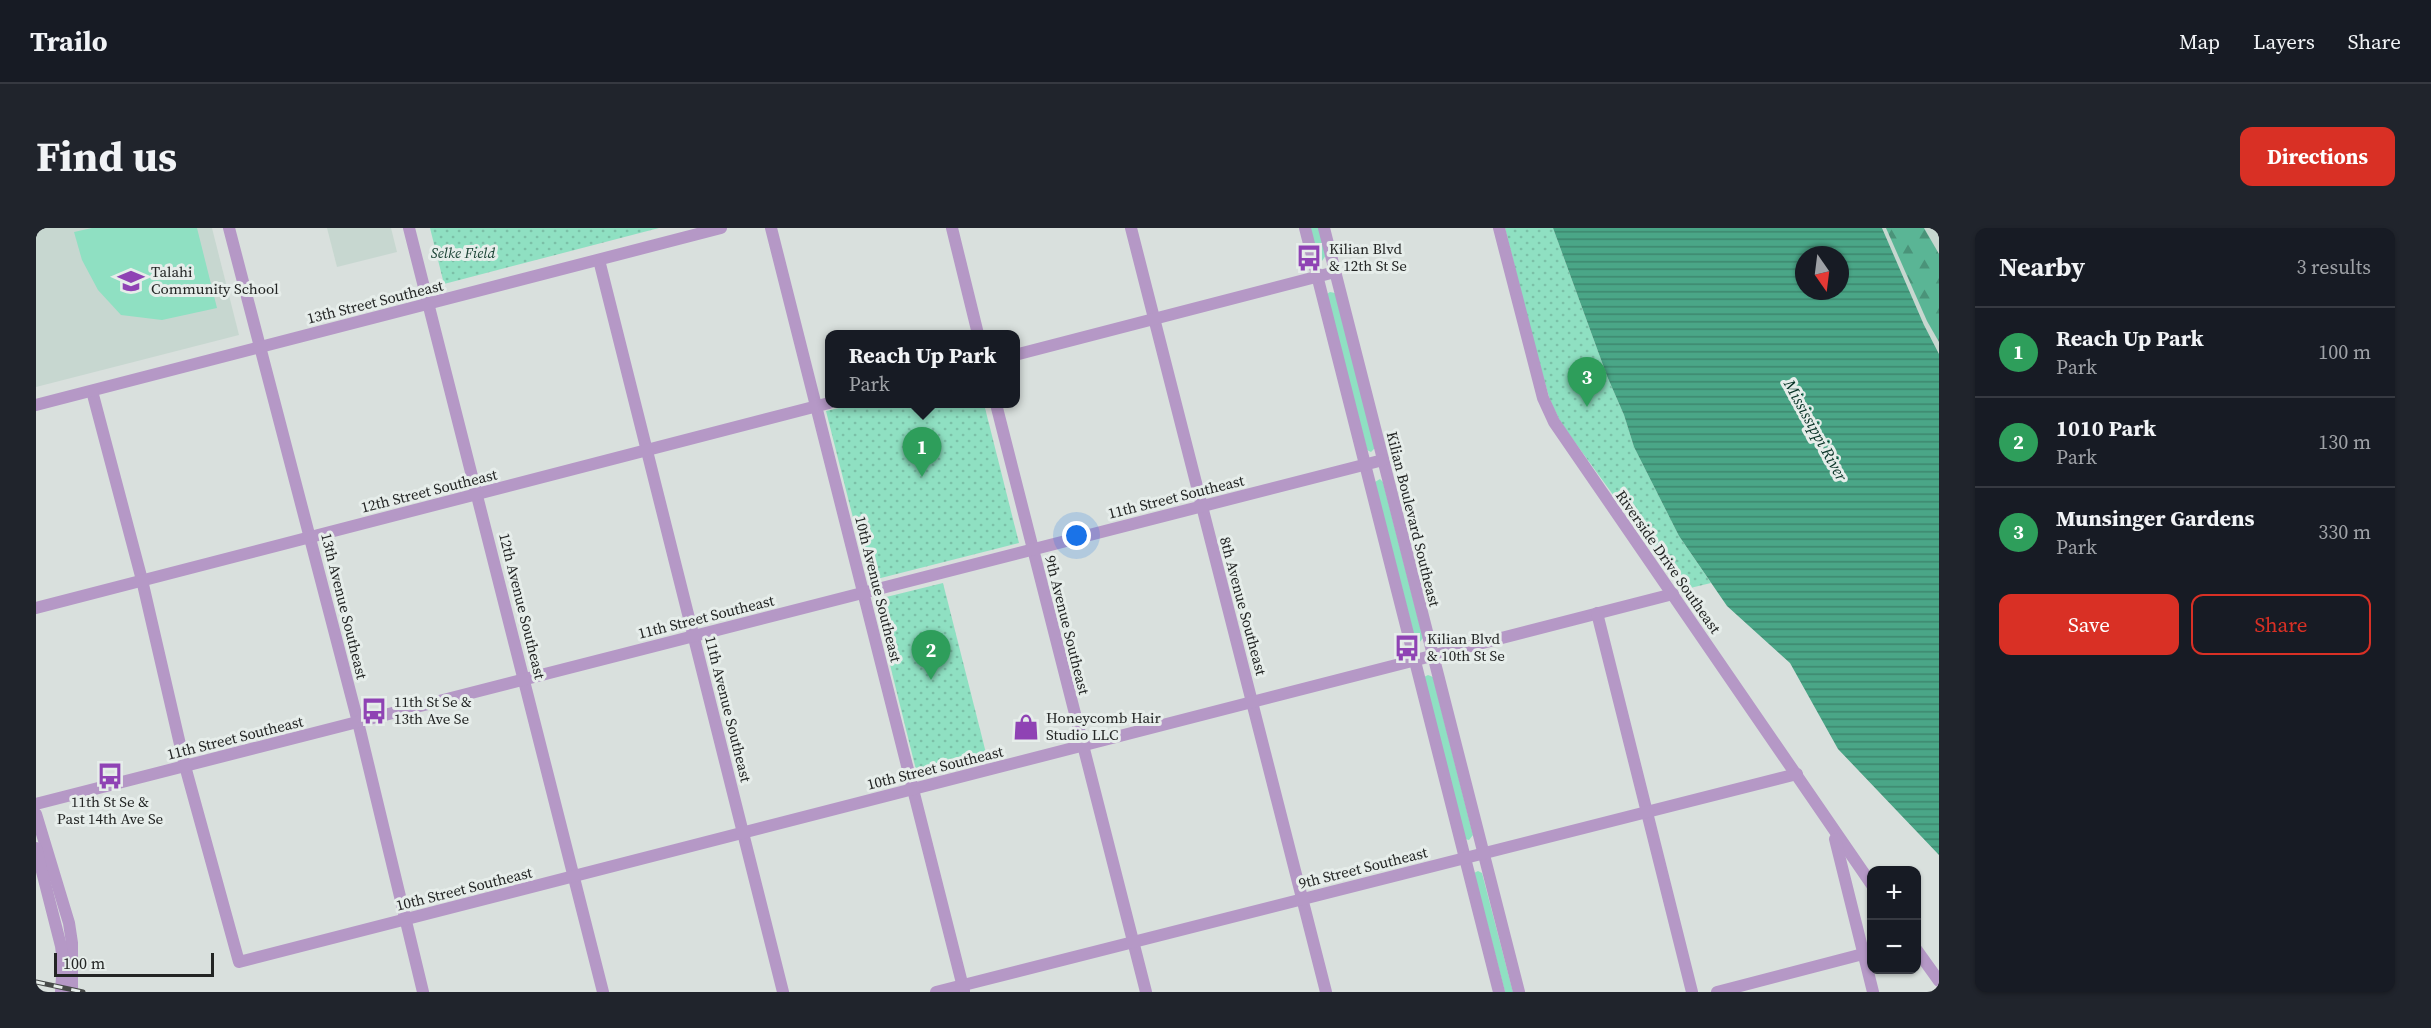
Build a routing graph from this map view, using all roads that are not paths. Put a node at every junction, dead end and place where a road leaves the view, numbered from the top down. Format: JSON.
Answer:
{"nodes":[{"id":1,"x":229,"y":228,"type":"edge"},
{"id":2,"x":410,"y":228,"type":"edge"},
{"id":3,"x":721,"y":228,"type":"edge"},
{"id":4,"x":771,"y":228,"type":"edge"},
{"id":5,"x":952,"y":228,"type":"edge"},
{"id":6,"x":1131,"y":228,"type":"edge"},
{"id":7,"x":1305,"y":228,"type":"edge"},
{"id":8,"x":1324,"y":228,"type":"edge"},
{"id":9,"x":1499,"y":228,"type":"edge"},
{"id":10,"x":599,"y":260,"type":"junction"},
{"id":11,"x":1335,"y":272,"type":"junction"},
{"id":12,"x":1318,"y":277,"type":"junction"},
{"id":13,"x":429,"y":304,"type":"junction"},
{"id":14,"x":1154,"y":319,"type":"junction"},
{"id":15,"x":977,"y":330,"type":"edge"},
{"id":16,"x":261,"y":347,"type":"junction"},
{"id":17,"x":1020,"y":354,"type":"edge"},
{"id":18,"x":92,"y":391,"type":"junction"},
{"id":19,"x":823,"y":404,"type":"edge"},
{"id":20,"x":36,"y":405,"type":"edge"},
{"id":21,"x":997,"y":408,"type":"edge"},
{"id":22,"x":647,"y":450,"type":"junction"},
{"id":23,"x":1383,"y":460,"type":"junction"},
{"id":24,"x":1365,"y":464,"type":"junction"},
{"id":25,"x":478,"y":493,"type":"junction"},
{"id":26,"x":1202,"y":506,"type":"junction"},
{"id":27,"x":311,"y":537,"type":"junction"},
{"id":28,"x":1033,"y":549,"type":"junction"},
{"id":29,"x":142,"y":580,"type":"junction"},
{"id":30,"x":863,"y":592,"type":"junction"},
{"id":31,"x":1673,"y":594,"type":"junction"},
{"id":32,"x":36,"y":608,"type":"edge"},
{"id":33,"x":1597,"y":614,"type":"junction"},
{"id":34,"x":694,"y":635,"type":"junction"},
{"id":35,"x":1433,"y":656,"type":"junction"},
{"id":36,"x":1415,"y":660,"type":"junction"},
{"id":37,"x":526,"y":679,"type":"junction"},
{"id":38,"x":1252,"y":702,"type":"junction"},
{"id":39,"x":358,"y":722,"type":"junction"},
{"id":40,"x":1082,"y":746,"type":"junction"},
{"id":41,"x":185,"y":766,"type":"junction"},
{"id":42,"x":1797,"y":774,"type":"junction"},
{"id":43,"x":912,"y":789,"type":"junction"},
{"id":44,"x":36,"y":804,"type":"edge"},
{"id":45,"x":1648,"y":811,"type":"junction"},
{"id":46,"x":36,"y":814,"type":"edge"},
{"id":47,"x":1833,"y":830,"type":"junction"},
{"id":48,"x":743,"y":833,"type":"junction"},
{"id":49,"x":36,"y":848,"type":"edge"},
{"id":50,"x":1483,"y":853,"type":"junction"},
{"id":51,"x":1465,"y":857,"type":"junction"},
{"id":52,"x":573,"y":876,"type":"junction"},
{"id":53,"x":1867,"y":878,"type":"edge"},
{"id":54,"x":1302,"y":898,"type":"junction"},
{"id":55,"x":405,"y":919,"type":"junction"},
{"id":56,"x":1133,"y":941,"type":"junction"},
{"id":57,"x":1863,"y":954,"type":"junction"},
{"id":58,"x":1921,"y":955,"type":"edge"},
{"id":59,"x":1939,"y":981,"type":"edge"},
{"id":60,"x":963,"y":989,"type":"edge"},
{"id":61,"x":61,"y":992,"type":"edge"},
{"id":62,"x":72,"y":992,"type":"edge"},
{"id":63,"x":423,"y":992,"type":"edge"},
{"id":64,"x":603,"y":992,"type":"edge"},
{"id":65,"x":783,"y":992,"type":"edge"},
{"id":66,"x":936,"y":992,"type":"edge"},
{"id":67,"x":1146,"y":992,"type":"edge"},
{"id":68,"x":1326,"y":992,"type":"edge"},
{"id":69,"x":1499,"y":992,"type":"edge"},
{"id":70,"x":1519,"y":992,"type":"edge"},
{"id":71,"x":1692,"y":992,"type":"edge"},
{"id":72,"x":1717,"y":992,"type":"edge"},
{"id":73,"x":1873,"y":992,"type":"edge"}],
"edges":[{"from":1,"to":16,"type":"street","name":"13th Avenue Southeast"},
{"from":2,"to":13,"type":"street","name":"12th Avenue Southeast"},
{"from":3,"to":10,"type":"street","name":"13th Street Southeast"},
{"from":4,"to":19,"type":"street","name":"10th Avenue Southeast"},
{"from":5,"to":15,"type":"street"},
{"from":6,"to":14,"type":"street","name":"8th Avenue Southeast"},
{"from":7,"to":12,"type":"street"},
{"from":8,"to":11,"type":"street","name":"Kilian Boulevard Southeast"},
{"from":9,"to":31,"type":"street","name":"Riverside Drive Southeast"},
{"from":10,"to":13,"type":"street","name":"13th Street Southeast"},
{"from":10,"to":22,"type":"street","name":"11th Avenue Southeast"},
{"from":11,"to":12,"type":"street"},
{"from":11,"to":23,"type":"street","name":"Kilian Boulevard Southeast"},
{"from":12,"to":14,"type":"street"},
{"from":12,"to":24,"type":"street"},
{"from":13,"to":16,"type":"street","name":"13th Street Southeast"},
{"from":13,"to":25,"type":"street","name":"12th Avenue Southeast"},
{"from":14,"to":17,"type":"street"},
{"from":14,"to":26,"type":"street","name":"8th Avenue Southeast"},
{"from":16,"to":18,"type":"street","name":"13th Street Southeast"},
{"from":16,"to":27,"type":"street","name":"13th Avenue Southeast"},
{"from":18,"to":20,"type":"street","name":"13th Street Southeast"},
{"from":18,"to":29,"type":"street"},
{"from":19,"to":22,"type":"street","name":"12th Street Southeast"},
{"from":19,"to":30,"type":"street","name":"10th Avenue Southeast"},
{"from":21,"to":28,"type":"street","name":"9th Avenue Southeast"},
{"from":22,"to":25,"type":"street","name":"12th Street Southeast"},
{"from":22,"to":34,"type":"street","name":"11th Avenue Southeast"},
{"from":23,"to":24,"type":"street","name":"11th Street Southeast"},
{"from":23,"to":35,"type":"street","name":"Kilian Boulevard Southeast"},
{"from":24,"to":26,"type":"street","name":"11th Street Southeast"},
{"from":24,"to":36,"type":"street"},
{"from":25,"to":27,"type":"street","name":"12th Street Southeast"},
{"from":25,"to":37,"type":"street","name":"12th Avenue Southeast"},
{"from":26,"to":28,"type":"street","name":"11th Street Southeast"},
{"from":26,"to":38,"type":"street","name":"8th Avenue Southeast"},
{"from":27,"to":29,"type":"street","name":"12th Street Southeast"},
{"from":27,"to":39,"type":"street","name":"13th Avenue Southeast"},
{"from":28,"to":30,"type":"street","name":"11th Street Southeast"},
{"from":28,"to":40,"type":"street","name":"9th Avenue Southeast"},
{"from":29,"to":32,"type":"street","name":"12th Street Southeast"},
{"from":29,"to":41,"type":"street"},
{"from":30,"to":34,"type":"street","name":"11th Street Southeast"},
{"from":30,"to":43,"type":"street","name":"10th Avenue Southeast"},
{"from":31,"to":33,"type":"street","name":"10th Street Southeast"},
{"from":31,"to":42,"type":"street","name":"Riverside Drive Southeast"},
{"from":33,"to":35,"type":"street","name":"10th Street Southeast"},
{"from":33,"to":45,"type":"street"},
{"from":34,"to":37,"type":"street","name":"11th Street Southeast"},
{"from":34,"to":48,"type":"street","name":"11th Avenue Southeast"},
{"from":35,"to":36,"type":"street","name":"10th Street Southeast"},
{"from":35,"to":50,"type":"street","name":"Kilian Boulevard Southeast"},
{"from":36,"to":38,"type":"street","name":"10th Street Southeast"},
{"from":36,"to":51,"type":"street"},
{"from":37,"to":39,"type":"street","name":"11th Street Southeast"},
{"from":37,"to":52,"type":"street","name":"12th Avenue Southeast"},
{"from":38,"to":40,"type":"street","name":"10th Street Southeast"},
{"from":38,"to":54,"type":"street","name":"8th Avenue Southeast"},
{"from":39,"to":41,"type":"street","name":"11th Street Southeast"},
{"from":39,"to":55,"type":"street","name":"13th Avenue Southeast"},
{"from":40,"to":43,"type":"street","name":"10th Street Southeast"},
{"from":40,"to":56,"type":"street","name":"9th Avenue Southeast"},
{"from":41,"to":44,"type":"street","name":"11th Street Southeast"},
{"from":41,"to":55,"type":"street","name":"10th Street Southeast"},
{"from":42,"to":45,"type":"street","name":"9th Street Southeast"},
{"from":42,"to":47,"type":"street","name":"Riverside Drive Southeast"},
{"from":43,"to":48,"type":"street","name":"10th Street Southeast"},
{"from":43,"to":60,"type":"street","name":"10th Avenue Southeast"},
{"from":45,"to":50,"type":"street","name":"9th Street Southeast"},
{"from":45,"to":71,"type":"street"},
{"from":46,"to":62,"type":"street"},
{"from":47,"to":53,"type":"street","name":"Riverside Drive Southeast"},
{"from":47,"to":57,"type":"street"},
{"from":48,"to":52,"type":"street","name":"10th Street Southeast"},
{"from":48,"to":65,"type":"street","name":"11th Avenue Southeast"},
{"from":49,"to":61,"type":"street"},
{"from":50,"to":51,"type":"street","name":"9th Street Southeast"},
{"from":50,"to":70,"type":"street","name":"Kilian Boulevard Southeast"},
{"from":51,"to":54,"type":"street","name":"9th Street Southeast"},
{"from":51,"to":69,"type":"street"},
{"from":52,"to":55,"type":"street","name":"10th Street Southeast"},
{"from":52,"to":64,"type":"street","name":"12th Avenue Southeast"},
{"from":54,"to":56,"type":"street","name":"9th Street Southeast"},
{"from":54,"to":68,"type":"street","name":"8th Avenue Southeast"},
{"from":55,"to":63,"type":"street","name":"13th Avenue Southeast"},
{"from":56,"to":60,"type":"street","name":"9th Street Southeast"},
{"from":56,"to":67,"type":"street","name":"9th Avenue Southeast"},
{"from":57,"to":72,"type":"street"},
{"from":57,"to":73,"type":"street"},
{"from":58,"to":59,"type":"street"},
{"from":60,"to":66,"type":"street","name":"9th Street Southeast"}]}
